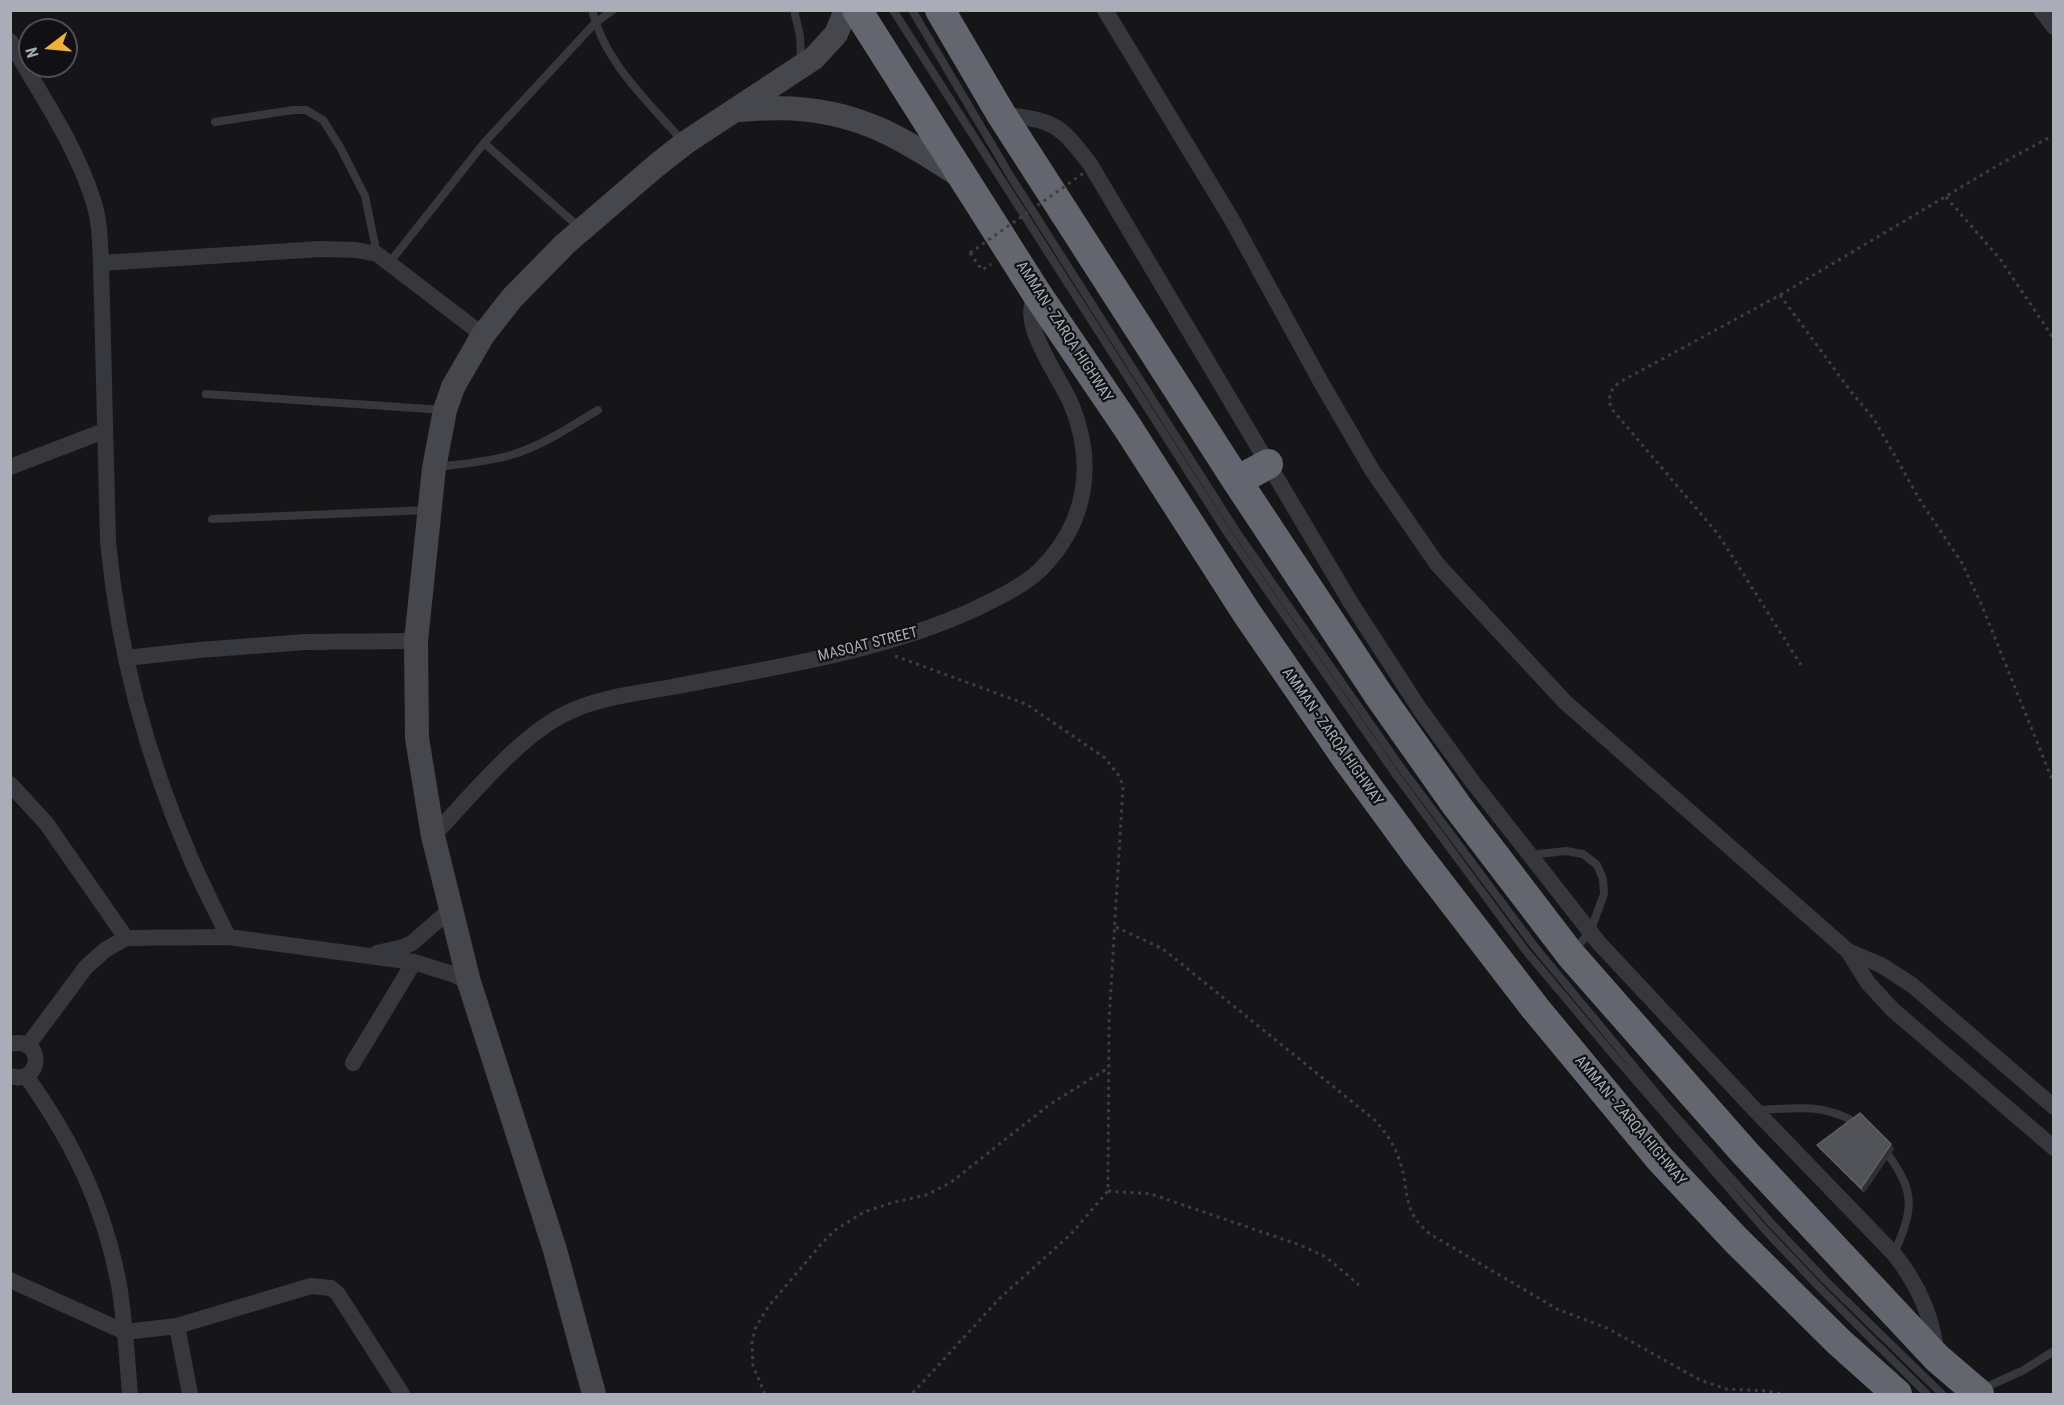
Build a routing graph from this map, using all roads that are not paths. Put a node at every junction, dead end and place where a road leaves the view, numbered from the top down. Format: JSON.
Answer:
{"nodes":[{"id":1,"x":592,"y":10,"type":"edge"},
{"id":2,"x":613,"y":10,"type":"edge"},
{"id":3,"x":794,"y":10,"type":"edge"},
{"id":4,"x":846,"y":10,"type":"edge"},
{"id":5,"x":857,"y":10,"type":"edge"},
{"id":6,"x":893,"y":10,"type":"edge"},
{"id":7,"x":912,"y":10,"type":"edge"},
{"id":8,"x":940,"y":10,"type":"edge"},
{"id":9,"x":1105,"y":10,"type":"edge"},
{"id":10,"x":2040,"y":10,"type":"edge"},
{"id":11,"x":595,"y":23,"type":"junction"},
{"id":12,"x":2054,"y":27,"type":"edge"},
{"id":13,"x":10,"y":40,"type":"edge"},
{"id":14,"x":801,"y":67,"type":"junction"},
{"id":15,"x":736,"y":110,"type":"junction"},
{"id":16,"x":1002,"y":114,"type":"junction"},
{"id":17,"x":215,"y":122,"type":"dead end"},
{"id":18,"x":484,"y":143,"type":"junction"},
{"id":19,"x":685,"y":143,"type":"junction"},
{"id":20,"x":964,"y":179,"type":"junction"},
{"id":21,"x":582,"y":230,"type":"junction"},
{"id":22,"x":383,"y":258,"type":"junction"},
{"id":23,"x":101,"y":263,"type":"junction"},
{"id":24,"x":1037,"y":294,"type":"junction"},
{"id":25,"x":483,"y":335,"type":"junction"},
{"id":26,"x":206,"y":394,"type":"dead end"},
{"id":27,"x":598,"y":410,"type":"dead end"},
{"id":28,"x":445,"y":411,"type":"junction"},
{"id":29,"x":104,"y":431,"type":"junction"},
{"id":30,"x":1268,"y":464,"type":"junction"},
{"id":31,"x":10,"y":467,"type":"edge"},
{"id":32,"x":434,"y":468,"type":"junction"},
{"id":33,"x":1237,"y":481,"type":"junction"},
{"id":34,"x":429,"y":510,"type":"junction"},
{"id":35,"x":212,"y":519,"type":"dead end"},
{"id":36,"x":416,"y":641,"type":"junction"},
{"id":37,"x":126,"y":658,"type":"junction"},
{"id":38,"x":10,"y":784,"type":"edge"},
{"id":39,"x":433,"y":836,"type":"junction"},
{"id":40,"x":1529,"y":855,"type":"junction"},
{"id":41,"x":450,"y":910,"type":"junction"},
{"id":42,"x":1590,"y":932,"type":"junction"},
{"id":43,"x":228,"y":937,"type":"junction"},
{"id":44,"x":126,"y":938,"type":"junction"},
{"id":45,"x":1848,"y":951,"type":"junction"},
{"id":46,"x":1570,"y":954,"type":"junction"},
{"id":47,"x":364,"y":956,"type":"junction"},
{"id":48,"x":414,"y":962,"type":"junction"},
{"id":49,"x":469,"y":982,"type":"junction"},
{"id":50,"x":10,"y":1044,"type":"edge"},
{"id":51,"x":28,"y":1045,"type":"junction"},
{"id":52,"x":353,"y":1063,"type":"dead end"},
{"id":53,"x":18,"y":1076,"type":"edge"},
{"id":54,"x":2054,"y":1107,"type":"edge"},
{"id":55,"x":1755,"y":1110,"type":"junction"},
{"id":56,"x":1856,"y":1123,"type":"edge"},
{"id":57,"x":2054,"y":1148,"type":"edge"},
{"id":58,"x":1889,"y":1156,"type":"edge"},
{"id":59,"x":1894,"y":1254,"type":"junction"},
{"id":60,"x":10,"y":1280,"type":"edge"},
{"id":61,"x":177,"y":1326,"type":"junction"},
{"id":62,"x":124,"y":1332,"type":"junction"},
{"id":63,"x":2054,"y":1351,"type":"edge"},
{"id":64,"x":1937,"y":1358,"type":"junction"},
{"id":65,"x":1977,"y":1393,"type":"edge"},
{"id":66,"x":130,"y":1395,"type":"edge"},
{"id":67,"x":190,"y":1395,"type":"edge"},
{"id":68,"x":402,"y":1395,"type":"edge"},
{"id":69,"x":594,"y":1395,"type":"edge"},
{"id":70,"x":1897,"y":1395,"type":"edge"},
{"id":71,"x":1927,"y":1395,"type":"edge"},
{"id":72,"x":1942,"y":1395,"type":"edge"}],
"edges":[{"from":1,"to":11,"type":"lane"},
{"from":2,"to":11,"type":"lane"},
{"from":3,"to":14,"type":"lane"},
{"from":4,"to":14,"type":"street"},
{"from":5,"to":20,"type":"highway","name":"AMMAN - ZARQA HIGHWAY"},
{"from":6,"to":71,"type":"lane"},
{"from":7,"to":72,"type":"lane"},
{"from":8,"to":16,"type":"highway"},
{"from":9,"to":45,"type":"street"},
{"from":10,"to":12,"type":"street"},
{"from":11,"to":18,"type":"lane"},
{"from":11,"to":19,"type":"lane"},
{"from":13,"to":23,"type":"street"},
{"from":14,"to":15,"type":"street"},
{"from":15,"to":19,"type":"street"},
{"from":15,"to":20,"type":"street"},
{"from":16,"to":30,"type":"street"},
{"from":16,"to":33,"type":"highway"},
{"from":17,"to":22,"type":"lane"},
{"from":18,"to":21,"type":"lane"},
{"from":18,"to":22,"type":"lane"},
{"from":19,"to":21,"type":"street"},
{"from":20,"to":24,"type":"highway","name":"AMMAN - ZARQA HIGHWAY"},
{"from":21,"to":25,"type":"street"},
{"from":22,"to":23,"type":"street"},
{"from":22,"to":25,"type":"street"},
{"from":23,"to":29,"type":"street"},
{"from":24,"to":39,"type":"street","name":"MASQAT STREET"},
{"from":24,"to":70,"type":"highway","name":"AMMAN - ZARQA HIGHWAY"},
{"from":25,"to":28,"type":"street"},
{"from":26,"to":28,"type":"lane"},
{"from":27,"to":32,"type":"lane"},
{"from":28,"to":32,"type":"street"},
{"from":29,"to":31,"type":"street"},
{"from":29,"to":37,"type":"street"},
{"from":30,"to":33,"type":"highway"},
{"from":30,"to":40,"type":"street"},
{"from":32,"to":34,"type":"street"},
{"from":33,"to":46,"type":"highway"},
{"from":34,"to":35,"type":"lane"},
{"from":34,"to":36,"type":"street"},
{"from":36,"to":37,"type":"street"},
{"from":36,"to":39,"type":"street"},
{"from":37,"to":43,"type":"street"},
{"from":38,"to":44,"type":"street"},
{"from":39,"to":41,"type":"street"},
{"from":40,"to":42,"type":"street"},
{"from":40,"to":42,"type":"lane"},
{"from":41,"to":47,"type":"street"},
{"from":41,"to":49,"type":"street"},
{"from":42,"to":46,"type":"lane"},
{"from":42,"to":55,"type":"street"},
{"from":43,"to":44,"type":"street"},
{"from":43,"to":47,"type":"street"},
{"from":44,"to":51,"type":"street"},
{"from":45,"to":54,"type":"street"},
{"from":45,"to":57,"type":"street"},
{"from":46,"to":64,"type":"highway"},
{"from":47,"to":48,"type":"street"},
{"from":48,"to":49,"type":"street"},
{"from":48,"to":52,"type":"street"},
{"from":49,"to":69,"type":"street"},
{"from":50,"to":51,"type":"street"},
{"from":51,"to":53,"type":"street"},
{"from":53,"to":62,"type":"street"},
{"from":55,"to":56,"type":"lane"},
{"from":55,"to":59,"type":"street"},
{"from":58,"to":59,"type":"lane"},
{"from":59,"to":64,"type":"street"},
{"from":60,"to":62,"type":"street"},
{"from":61,"to":62,"type":"street"},
{"from":61,"to":67,"type":"street"},
{"from":61,"to":68,"type":"street"},
{"from":62,"to":66,"type":"street"},
{"from":63,"to":65,"type":"lane"},
{"from":64,"to":65,"type":"highway"}]}
